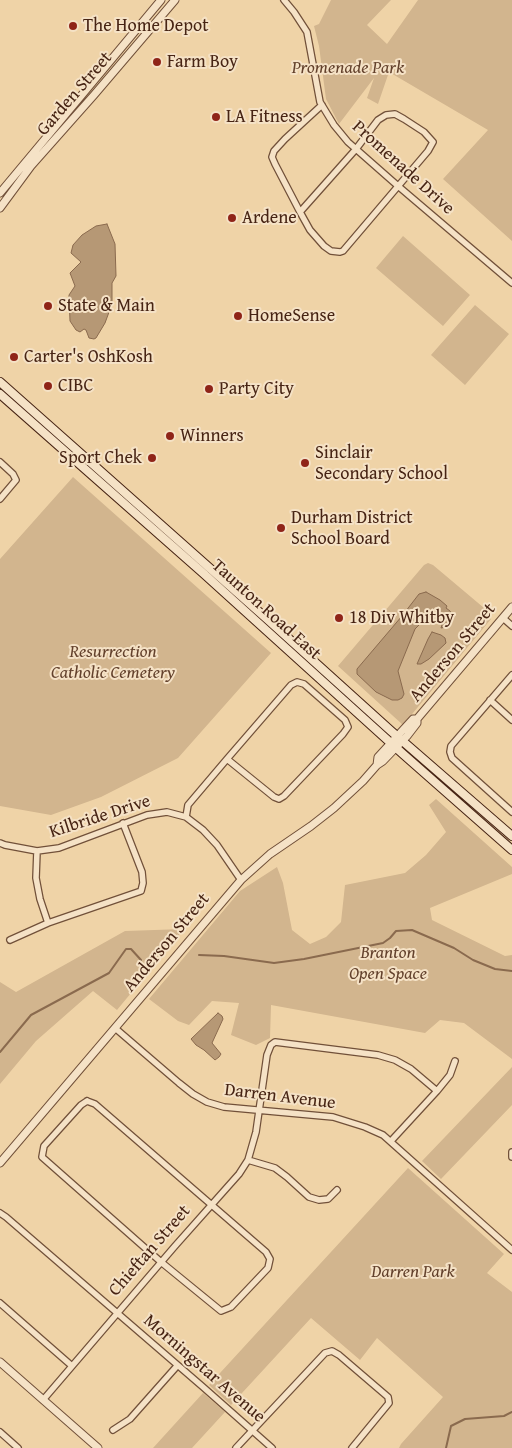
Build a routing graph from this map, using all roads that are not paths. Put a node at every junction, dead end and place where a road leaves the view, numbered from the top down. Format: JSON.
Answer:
{"nodes":[{"id":1,"x":161,"y":0,"type":"edge"},
{"id":2,"x":175,"y":0,"type":"edge"},
{"id":3,"x":284,"y":0,"type":"edge"},
{"id":4,"x":322,"y":105,"type":"junction"},
{"id":5,"x":356,"y":149,"type":"junction"},
{"id":6,"x":398,"y":186,"type":"junction"},
{"id":7,"x":0,"y":193,"type":"edge"},
{"id":8,"x":0,"y":208,"type":"edge"},
{"id":9,"x":300,"y":212,"type":"junction"},
{"id":10,"x":512,"y":283,"type":"edge"},
{"id":11,"x":0,"y":382,"type":"edge"},
{"id":12,"x":0,"y":394,"type":"edge"},
{"id":13,"x":0,"y":462,"type":"edge"},
{"id":14,"x":0,"y":499,"type":"edge"},
{"id":15,"x":512,"y":607,"type":"edge"},
{"id":16,"x":503,"y":618,"type":"junction"},
{"id":17,"x":512,"y":626,"type":"edge"},
{"id":18,"x":512,"y":675,"type":"edge"},
{"id":19,"x":490,"y":700,"type":"junction"},
{"id":20,"x":512,"y":720,"type":"edge"},
{"id":21,"x":400,"y":739,"type":"junction"},
{"id":22,"x":393,"y":746,"type":"junction"},
{"id":23,"x":227,"y":759,"type":"junction"},
{"id":24,"x":512,"y":812,"type":"edge"},
{"id":25,"x":186,"y":817,"type":"junction"},
{"id":26,"x":123,"y":824,"type":"junction"},
{"id":27,"x":512,"y":836,"type":"edge"},
{"id":28,"x":0,"y":843,"type":"edge"},
{"id":29,"x":512,"y":850,"type":"edge"},
{"id":30,"x":37,"y":851,"type":"junction"},
{"id":31,"x":241,"y":880,"type":"junction"},
{"id":32,"x":48,"y":923,"type":"junction"},
{"id":33,"x":10,"y":940,"type":"dead end"},
{"id":34,"x":115,"y":1028,"type":"junction"},
{"id":35,"x":455,"y":1061,"type":"dead end"},
{"id":36,"x":437,"y":1091,"type":"junction"},
{"id":37,"x":258,"y":1111,"type":"junction"},
{"id":38,"x":391,"y":1141,"type":"junction"},
{"id":39,"x":512,"y":1152,"type":"edge"},
{"id":40,"x":512,"y":1157,"type":"edge"},
{"id":41,"x":248,"y":1160,"type":"junction"},
{"id":42,"x":0,"y":1163,"type":"edge"},
{"id":43,"x":337,"y":1190,"type":"dead end"},
{"id":44,"x":210,"y":1205,"type":"junction"},
{"id":45,"x":0,"y":1214,"type":"edge"},
{"id":46,"x":512,"y":1250,"type":"edge"},
{"id":47,"x":161,"y":1262,"type":"junction"},
{"id":48,"x":0,"y":1303,"type":"edge"},
{"id":49,"x":116,"y":1313,"type":"junction"},
{"id":50,"x":0,"y":1362,"type":"edge"},
{"id":51,"x":72,"y":1366,"type":"junction"},
{"id":52,"x":177,"y":1366,"type":"junction"},
{"id":53,"x":43,"y":1400,"type":"junction"},
{"id":54,"x":113,"y":1430,"type":"dead end"},
{"id":55,"x":252,"y":1430,"type":"junction"},
{"id":56,"x":0,"y":1432,"type":"edge"},
{"id":57,"x":18,"y":1448,"type":"edge"},
{"id":58,"x":98,"y":1448,"type":"edge"},
{"id":59,"x":236,"y":1448,"type":"edge"},
{"id":60,"x":272,"y":1448,"type":"edge"},
{"id":61,"x":352,"y":1448,"type":"edge"}],
"edges":[{"from":1,"to":7,"type":"street","name":"Garden Street"},
{"from":2,"to":8,"type":"street","name":"Garden Street"},
{"from":3,"to":4,"type":"street","name":"Promenade Drive"},
{"from":4,"to":5,"type":"street","name":"Promenade Drive"},
{"from":4,"to":9,"type":"street"},
{"from":5,"to":6,"type":"street","name":"Promenade Drive"},
{"from":5,"to":6,"type":"street"},
{"from":5,"to":9,"type":"street"},
{"from":6,"to":9,"type":"street"},
{"from":6,"to":10,"type":"street","name":"Promenade Drive"},
{"from":11,"to":21,"type":"main road","name":"Taunton Road East"},
{"from":12,"to":22,"type":"main road","name":"Taunton Road East"},
{"from":13,"to":14,"type":"street"},
{"from":15,"to":16,"type":"street","name":"Anderson Street"},
{"from":16,"to":17,"type":"street"},
{"from":16,"to":21,"type":"street","name":"Anderson Street"},
{"from":18,"to":19,"type":"street"},
{"from":19,"to":20,"type":"street"},
{"from":19,"to":24,"type":"street"},
{"from":21,"to":22,"type":"street","name":"Anderson Street"},
{"from":21,"to":27,"type":"main road","name":"Taunton Road East"},
{"from":22,"to":29,"type":"main road","name":"Taunton Road East"},
{"from":22,"to":31,"type":"street","name":"Anderson Street"},
{"from":23,"to":23,"type":"street"},
{"from":23,"to":25,"type":"street"},
{"from":25,"to":26,"type":"street","name":"Kilbride Drive"},
{"from":25,"to":31,"type":"street","name":"Kilbride Drive"},
{"from":26,"to":30,"type":"street","name":"Kilbride Drive"},
{"from":26,"to":32,"type":"street"},
{"from":28,"to":30,"type":"street","name":"Kilbride Drive"},
{"from":30,"to":32,"type":"street"},
{"from":31,"to":34,"type":"street","name":"Anderson Street"},
{"from":32,"to":33,"type":"street"},
{"from":34,"to":37,"type":"street","name":"Darren Avenue"},
{"from":34,"to":42,"type":"street","name":"Anderson Street"},
{"from":35,"to":36,"type":"street"},
{"from":36,"to":37,"type":"street","name":"Chieftan Street"},
{"from":36,"to":38,"type":"street"},
{"from":37,"to":38,"type":"street","name":"Darren Avenue"},
{"from":37,"to":41,"type":"street","name":"Chieftan Street"},
{"from":38,"to":46,"type":"street","name":"Darren Avenue"},
{"from":39,"to":40,"type":"street"},
{"from":41,"to":43,"type":"street"},
{"from":41,"to":44,"type":"street","name":"Chieftan Street"},
{"from":44,"to":47,"type":"street","name":"Chieftan Street"},
{"from":44,"to":47,"type":"street"},
{"from":44,"to":47,"type":"street"},
{"from":45,"to":49,"type":"street","name":"Morningstar Avenue"},
{"from":47,"to":49,"type":"street","name":"Chieftan Street"},
{"from":48,"to":51,"type":"street"},
{"from":49,"to":51,"type":"street","name":"Chieftan Street"},
{"from":49,"to":52,"type":"street","name":"Morningstar Avenue"},
{"from":50,"to":53,"type":"street"},
{"from":51,"to":53,"type":"street","name":"Chieftan Street"},
{"from":52,"to":54,"type":"street"},
{"from":52,"to":55,"type":"street","name":"Morningstar Avenue"},
{"from":53,"to":58,"type":"street"},
{"from":55,"to":59,"type":"street"},
{"from":55,"to":60,"type":"street","name":"Morningstar Avenue"},
{"from":55,"to":61,"type":"street"},
{"from":56,"to":57,"type":"street"}]}
